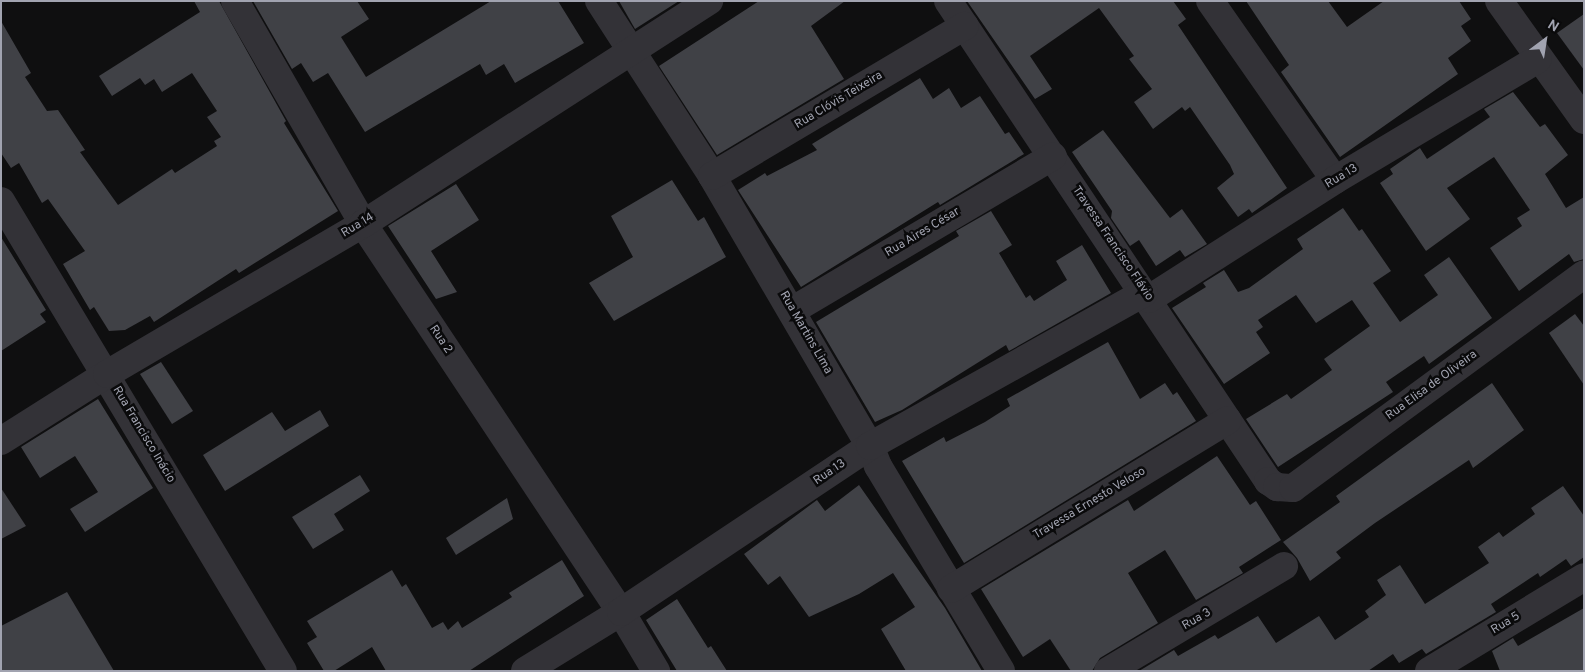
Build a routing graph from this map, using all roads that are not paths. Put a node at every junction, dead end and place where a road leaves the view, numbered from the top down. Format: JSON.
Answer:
{"nodes":[{"id":1,"x":235,"y":1,"type":"edge"},
{"id":2,"x":599,"y":1,"type":"edge"},
{"id":3,"x":709,"y":1,"type":"edge"},
{"id":4,"x":948,"y":1,"type":"edge"},
{"id":5,"x":1210,"y":1,"type":"edge"},
{"id":6,"x":1499,"y":1,"type":"edge"},
{"id":7,"x":965,"y":26,"type":"junction"},
{"id":8,"x":629,"y":51,"type":"junction"},
{"id":9,"x":1538,"y":59,"type":"junction"},
{"id":10,"x":1584,"y":120,"type":"edge"},
{"id":11,"x":1053,"y":156,"type":"junction"},
{"id":12,"x":712,"y":176,"type":"junction"},
{"id":13,"x":1335,"y":180,"type":"junction"},
{"id":14,"x":1,"y":201,"type":"edge"},
{"id":15,"x":363,"y":224,"type":"junction"},
{"id":16,"x":1584,"y":274,"type":"edge"},
{"id":17,"x":1147,"y":296,"type":"junction"},
{"id":18,"x":793,"y":310,"type":"junction"},
{"id":19,"x":107,"y":374,"type":"junction"},
{"id":20,"x":1228,"y":420,"type":"junction"},
{"id":21,"x":1,"y":441,"type":"edge"},
{"id":22,"x":870,"y":446,"type":"junction"},
{"id":23,"x":1277,"y":487,"type":"joint"},
{"id":24,"x":1284,"y":566,"type":"dead end"},
{"id":25,"x":1584,"y":577,"type":"edge"},
{"id":26,"x":951,"y":589,"type":"junction"},
{"id":27,"x":621,"y":612,"type":"junction"},
{"id":28,"x":283,"y":671,"type":"edge"},
{"id":29,"x":525,"y":671,"type":"edge"},
{"id":30,"x":656,"y":671,"type":"edge"},
{"id":31,"x":1001,"y":671,"type":"edge"},
{"id":32,"x":1108,"y":671,"type":"edge"},
{"id":33,"x":1429,"y":671,"type":"edge"}],
"edges":[{"from":1,"to":15,"type":"street","name":"Rua 2"},
{"from":2,"to":8,"type":"street","name":"Rua Martins Lima"},
{"from":3,"to":8,"type":"street","name":"Rua 14"},
{"from":4,"to":7,"type":"street","name":"Travessa Francisco Flávio"},
{"from":5,"to":13,"type":"street"},
{"from":6,"to":9,"type":"street"},
{"from":7,"to":11,"type":"street","name":"Travessa Francisco Flávio"},
{"from":7,"to":12,"type":"street","name":"Rua Clóvis Teixeira"},
{"from":8,"to":12,"type":"street","name":"Rua Martins Lima"},
{"from":8,"to":15,"type":"street","name":"Rua 14"},
{"from":9,"to":10,"type":"street"},
{"from":9,"to":13,"type":"street","name":"Rua 13"},
{"from":11,"to":17,"type":"street","name":"Travessa Francisco Flávio"},
{"from":11,"to":18,"type":"street","name":"Rua Aires César"},
{"from":12,"to":18,"type":"street","name":"Rua Martins Lima"},
{"from":13,"to":17,"type":"street","name":"Rua 13"},
{"from":14,"to":19,"type":"street","name":"Rua Francisco Inácio"},
{"from":15,"to":19,"type":"street","name":"Rua 14"},
{"from":15,"to":27,"type":"street","name":"Rua 2"},
{"from":16,"to":23,"type":"street","name":"Rua Elisa de Oliveira"},
{"from":17,"to":20,"type":"street","name":"Travessa Francisco Flávio"},
{"from":17,"to":22,"type":"street","name":"Rua 13"},
{"from":18,"to":22,"type":"street","name":"Rua Martins Lima"},
{"from":19,"to":21,"type":"street","name":"Rua 14"},
{"from":19,"to":28,"type":"street","name":"Rua Francisco Inácio"},
{"from":20,"to":23,"type":"street","name":"Travessa Francisco Flávio"},
{"from":20,"to":26,"type":"street","name":"Travessa Ernesto Veloso"},
{"from":22,"to":26,"type":"street","name":"Rua Martins Lima"},
{"from":22,"to":27,"type":"street","name":"Rua 13"},
{"from":24,"to":32,"type":"street","name":"Rua 3"},
{"from":25,"to":33,"type":"street","name":"Rua 5"},
{"from":26,"to":31,"type":"street","name":"Rua Martins Lima"},
{"from":27,"to":29,"type":"street","name":"Rua 13"},
{"from":27,"to":30,"type":"street","name":"Rua 2"}]}
